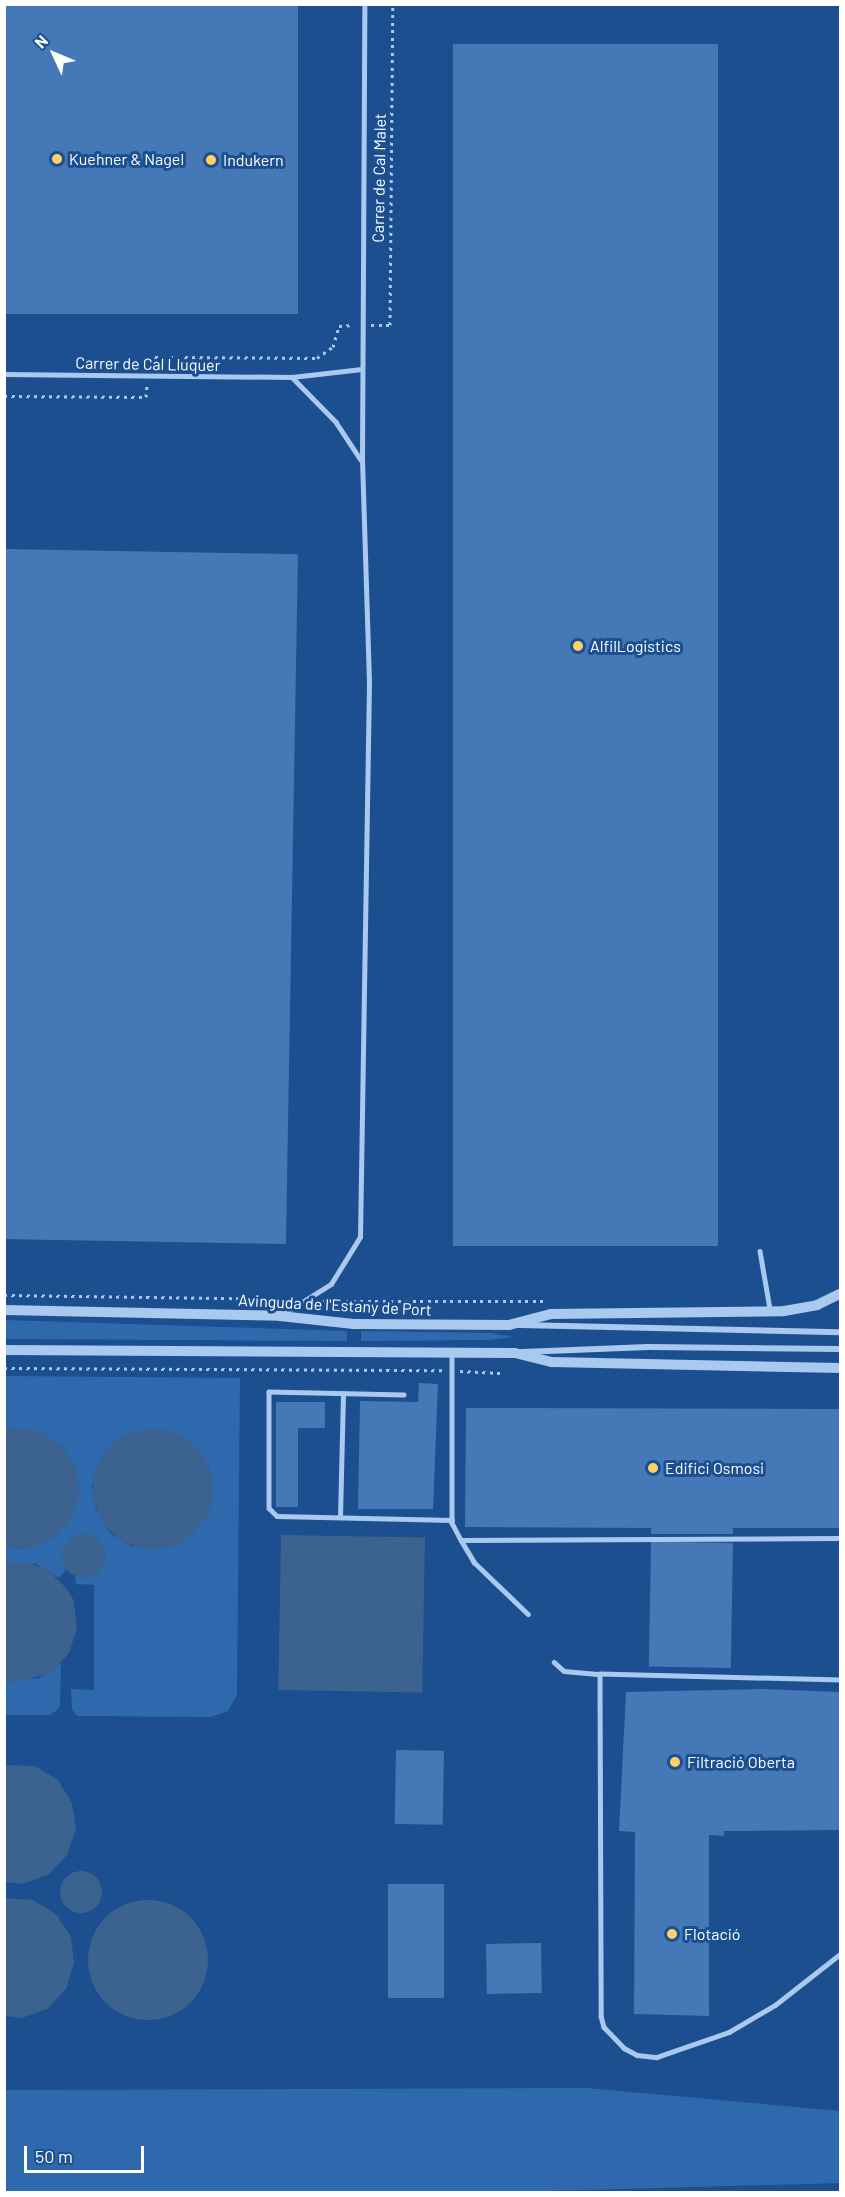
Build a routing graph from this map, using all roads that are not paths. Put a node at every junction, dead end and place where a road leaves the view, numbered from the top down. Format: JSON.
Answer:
{"nodes":[{"id":1,"x":364,"y":4,"type":"edge"},
{"id":2,"x":362,"y":369,"type":"junction"},
{"id":3,"x":4,"y":374,"type":"edge"},
{"id":4,"x":292,"y":377,"type":"junction"},
{"id":5,"x":362,"y":461,"type":"junction"},
{"id":6,"x":760,"y":1251,"type":"dead end"},
{"id":7,"x":840,"y":1294,"type":"edge"},
{"id":8,"x":4,"y":1310,"type":"edge"},
{"id":9,"x":771,"y":1312,"type":"junction"},
{"id":10,"x":280,"y":1316,"type":"junction"},
{"id":11,"x":510,"y":1325,"type":"junction"},
{"id":12,"x":840,"y":1332,"type":"edge"},
{"id":13,"x":840,"y":1349,"type":"edge"},
{"id":14,"x":4,"y":1350,"type":"edge"},
{"id":15,"x":515,"y":1353,"type":"junction"},
{"id":16,"x":452,"y":1354,"type":"junction"},
{"id":17,"x":840,"y":1368,"type":"edge"},
{"id":18,"x":343,"y":1394,"type":"junction"},
{"id":19,"x":404,"y":1395,"type":"dead end"},
{"id":20,"x":340,"y":1517,"type":"junction"},
{"id":21,"x":452,"y":1520,"type":"junction"},
{"id":22,"x":840,"y":1538,"type":"edge"},
{"id":23,"x":460,"y":1540,"type":"junction"},
{"id":24,"x":528,"y":1614,"type":"dead end"},
{"id":25,"x":554,"y":1662,"type":"dead end"},
{"id":26,"x":600,"y":1674,"type":"junction"},
{"id":27,"x":840,"y":1680,"type":"edge"},
{"id":28,"x":840,"y":1954,"type":"edge"}],
"edges":[{"from":1,"to":2,"type":"lane","name":"Carrer de Cal Malet"},
{"from":2,"to":4,"type":"lane","name":"Carrer de Cal Lluquer"},
{"from":2,"to":5,"type":"lane","name":"Carrer de Cal Malet"},
{"from":3,"to":4,"type":"lane","name":"Carrer de Cal Lluquer"},
{"from":4,"to":5,"type":"lane"},
{"from":5,"to":10,"type":"lane","name":"Carrer de Cal Malet"},
{"from":6,"to":9,"type":"lane"},
{"from":7,"to":9,"type":"street","name":"Avinguda de l'Estany de Port"},
{"from":8,"to":10,"type":"street","name":"Avinguda de l'Estany de Port"},
{"from":9,"to":11,"type":"street","name":"Avinguda de l'Estany de Port"},
{"from":10,"to":11,"type":"street","name":"Avinguda de l'Estany de Port"},
{"from":11,"to":12,"type":"street"},
{"from":13,"to":15,"type":"street"},
{"from":14,"to":16,"type":"street"},
{"from":15,"to":16,"type":"street"},
{"from":15,"to":17,"type":"street"},
{"from":16,"to":21,"type":"lane"},
{"from":18,"to":19,"type":"lane"},
{"from":18,"to":20,"type":"lane"},
{"from":18,"to":20,"type":"lane"},
{"from":20,"to":21,"type":"lane"},
{"from":21,"to":23,"type":"lane"},
{"from":22,"to":23,"type":"lane"},
{"from":23,"to":24,"type":"lane"},
{"from":25,"to":26,"type":"lane"},
{"from":26,"to":27,"type":"lane"},
{"from":26,"to":28,"type":"lane"}]}
